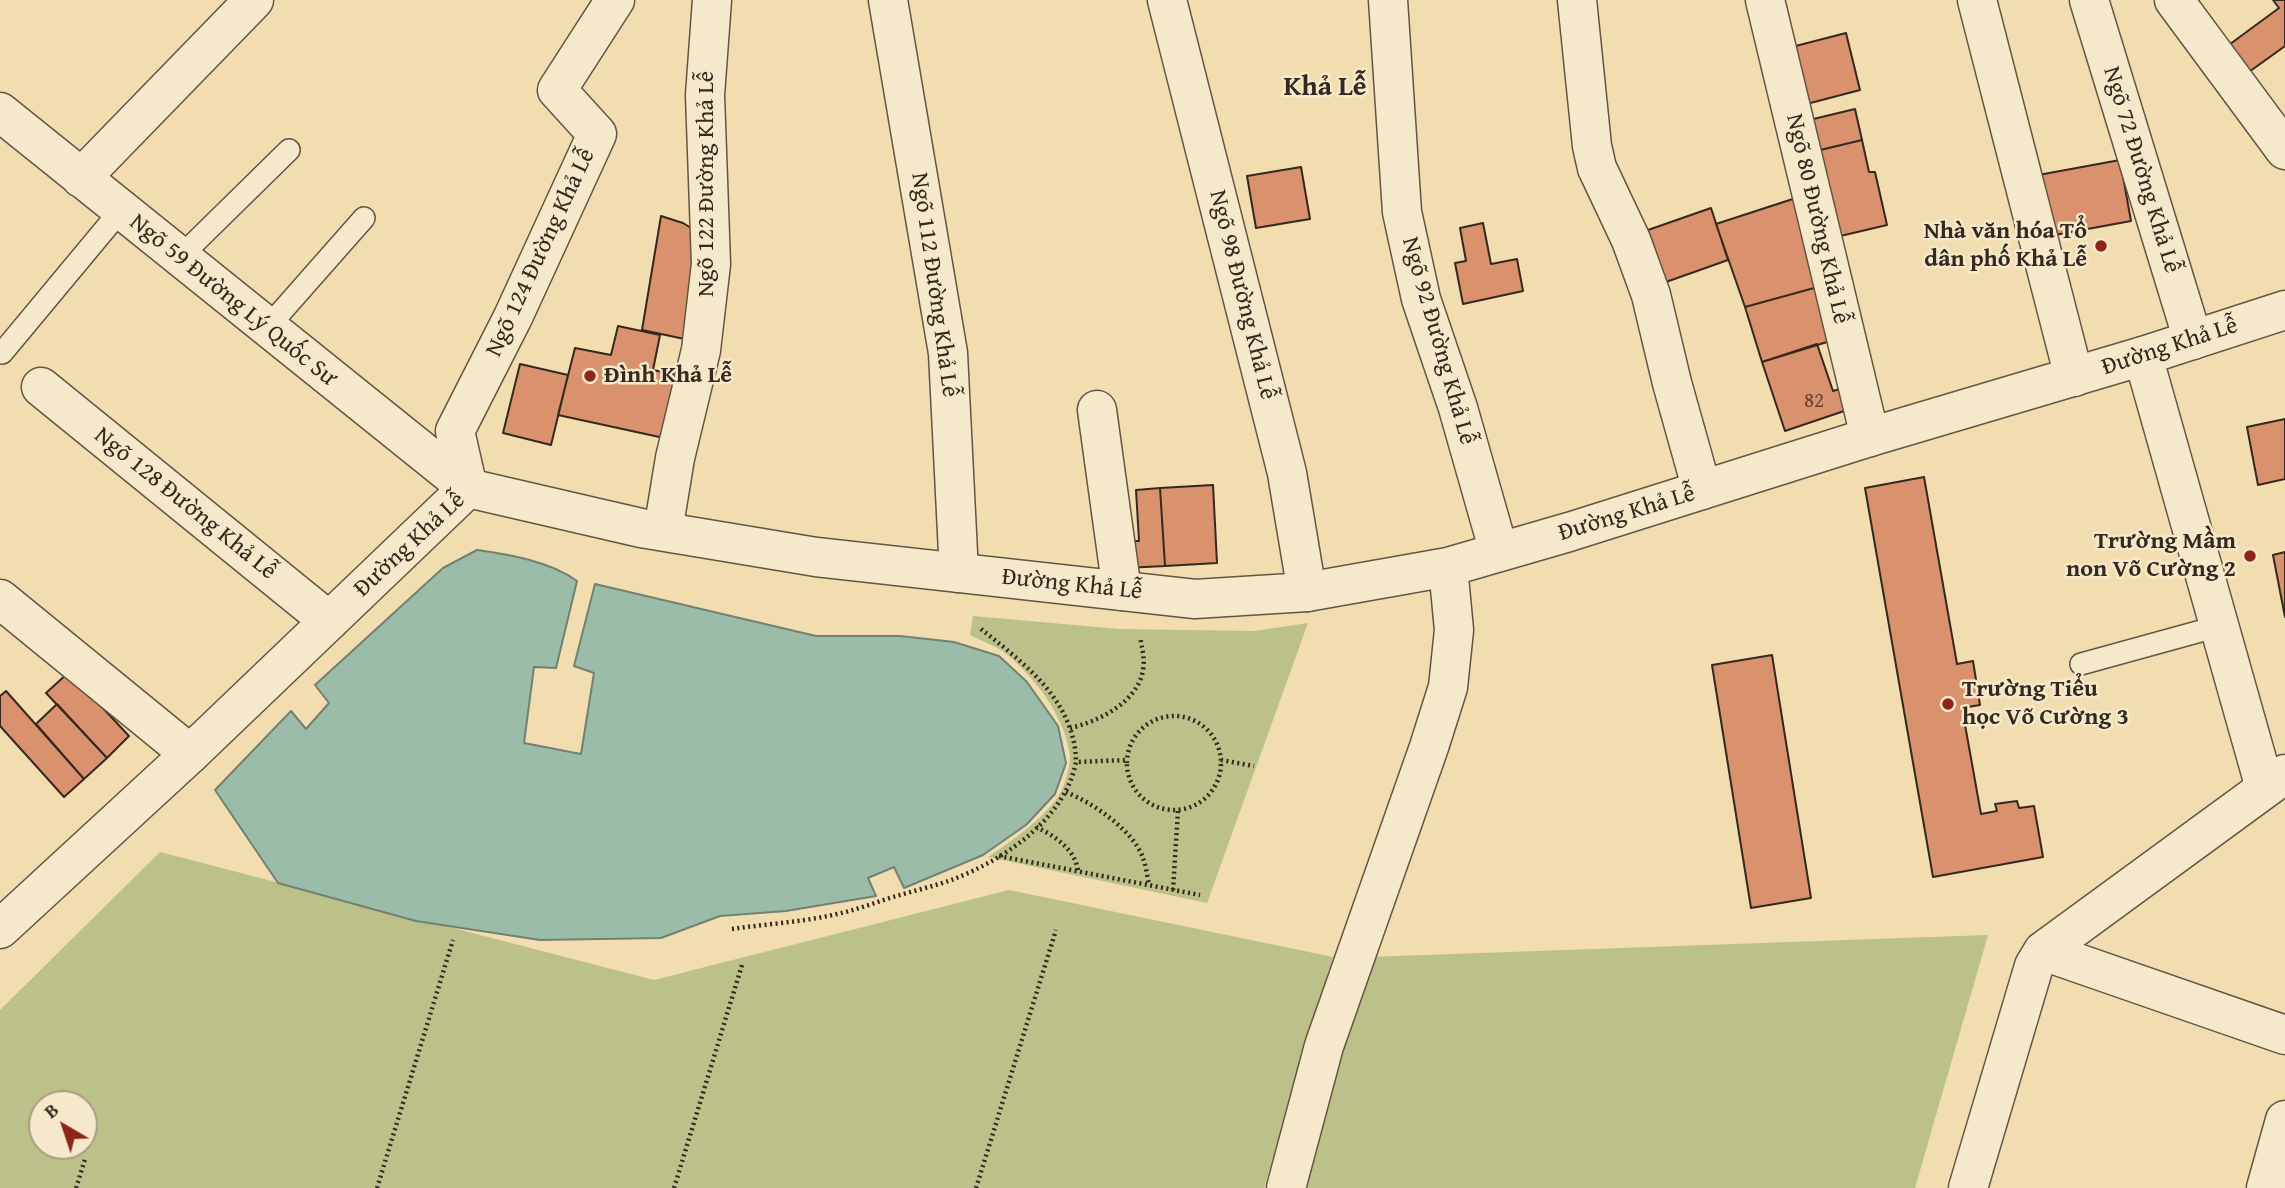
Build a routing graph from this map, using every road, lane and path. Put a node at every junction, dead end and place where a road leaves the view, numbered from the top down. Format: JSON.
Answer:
{"nodes":[{"id":1,"x":254,"y":0,"type":"edge"},
{"id":2,"x":615,"y":0,"type":"edge"},
{"id":3,"x":712,"y":0,"type":"edge"},
{"id":4,"x":888,"y":0,"type":"edge"},
{"id":5,"x":1167,"y":0,"type":"edge"},
{"id":6,"x":1388,"y":0,"type":"edge"},
{"id":7,"x":1577,"y":0,"type":"edge"},
{"id":8,"x":1765,"y":0,"type":"edge"},
{"id":9,"x":1978,"y":0,"type":"edge"},
{"id":10,"x":2090,"y":0,"type":"edge"},
{"id":11,"x":2174,"y":0,"type":"edge"},
{"id":12,"x":0,"y":112,"type":"edge"},
{"id":13,"x":289,"y":150,"type":"dead end"},
{"id":14,"x":2285,"y":150,"type":"edge"},
{"id":15,"x":81,"y":178,"type":"junction"},
{"id":16,"x":121,"y":210,"type":"junction"},
{"id":17,"x":364,"y":218,"type":"dead end"},
{"id":18,"x":179,"y":258,"type":"junction"},
{"id":19,"x":2285,"y":310,"type":"edge"},
{"id":20,"x":267,"y":328,"type":"junction"},
{"id":21,"x":2193,"y":340,"type":"junction"},
{"id":22,"x":2,"y":354,"type":"dead end"},
{"id":23,"x":2143,"y":356,"type":"junction"},
{"id":24,"x":2074,"y":377,"type":"junction"},
{"id":25,"x":41,"y":387,"type":"dead end"},
{"id":26,"x":1097,"y":410,"type":"dead end"},
{"id":27,"x":1870,"y":437,"type":"junction"},
{"id":28,"x":468,"y":488,"type":"junction"},
{"id":29,"x":1702,"y":490,"type":"junction"},
{"id":30,"x":663,"y":531,"type":"junction"},
{"id":31,"x":1499,"y":552,"type":"junction"},
{"id":32,"x":1448,"y":567,"type":"junction"},
{"id":33,"x":959,"y":573,"type":"junction"},
{"id":34,"x":1122,"y":591,"type":"junction"},
{"id":35,"x":1307,"y":592,"type":"junction"},
{"id":36,"x":0,"y":598,"type":"edge"},
{"id":37,"x":329,"y":621,"type":"junction"},
{"id":38,"x":2219,"y":626,"type":"junction"},
{"id":39,"x":981,"y":629,"type":"dead end"},
{"id":40,"x":1140,"y":637,"type":"dead end"},
{"id":41,"x":2081,"y":664,"type":"dead end"},
{"id":42,"x":1070,"y":728,"type":"junction"},
{"id":43,"x":190,"y":754,"type":"junction"},
{"id":44,"x":1126,"y":760,"type":"junction"},
{"id":45,"x":1222,"y":760,"type":"junction"},
{"id":46,"x":1076,"y":762,"type":"junction"},
{"id":47,"x":1254,"y":766,"type":"dead end"},
{"id":48,"x":2275,"y":781,"type":"edge"},
{"id":49,"x":1066,"y":792,"type":"junction"},
{"id":50,"x":1178,"y":811,"type":"junction"},
{"id":51,"x":1036,"y":827,"type":"junction"},
{"id":52,"x":998,"y":856,"type":"junction"},
{"id":53,"x":1078,"y":871,"type":"junction"},
{"id":54,"x":1149,"y":885,"type":"junction"},
{"id":55,"x":1173,"y":890,"type":"junction"},
{"id":56,"x":1200,"y":895,"type":"dead end"},
{"id":57,"x":2,"y":923,"type":"edge"},
{"id":58,"x":732,"y":929,"type":"dead end"},
{"id":59,"x":1056,"y":930,"type":"dead end"},
{"id":60,"x":453,"y":940,"type":"dead end"},
{"id":61,"x":2043,"y":951,"type":"junction"},
{"id":62,"x":742,"y":965,"type":"dead end"},
{"id":63,"x":2285,"y":1035,"type":"edge"},
{"id":64,"x":2285,"y":1120,"type":"edge"},
{"id":65,"x":84,"y":1160,"type":"edge"},
{"id":66,"x":76,"y":1188,"type":"edge"},
{"id":67,"x":377,"y":1188,"type":"edge"},
{"id":68,"x":674,"y":1188,"type":"edge"},
{"id":69,"x":976,"y":1188,"type":"edge"},
{"id":70,"x":1286,"y":1188,"type":"edge"},
{"id":71,"x":1968,"y":1188,"type":"edge"},
{"id":72,"x":2266,"y":1188,"type":"edge"}],
"edges":[{"from":1,"to":15,"type":"street"},
{"from":2,"to":28,"type":"street","name":"Ngõ 124 Đường Khả Lễ"},
{"from":3,"to":30,"type":"street","name":"Ngõ 122 Đường Khả Lễ"},
{"from":4,"to":33,"type":"street","name":"Ngõ 112 Đường Khả Lễ"},
{"from":5,"to":35,"type":"street","name":"Ngõ 98 Đường Khả Lễ"},
{"from":6,"to":31,"type":"street","name":"Ngõ 92 Đường Khả Lễ"},
{"from":7,"to":29,"type":"street"},
{"from":8,"to":27,"type":"street","name":"Ngõ 80 Đường Khả Lễ"},
{"from":9,"to":24,"type":"street"},
{"from":10,"to":21,"type":"street","name":"Ngõ 72 Đường Khả Lễ"},
{"from":11,"to":14,"type":"street"},
{"from":12,"to":15,"type":"street","name":"Ngõ 59 Đường Lý Quốc Sư"},
{"from":13,"to":18,"type":"lane"},
{"from":15,"to":16,"type":"street","name":"Ngõ 59 Đường Lý Quốc Sư"},
{"from":16,"to":18,"type":"street","name":"Ngõ 59 Đường Lý Quốc Sư"},
{"from":16,"to":22,"type":"lane"},
{"from":17,"to":20,"type":"lane"},
{"from":18,"to":20,"type":"street","name":"Ngõ 59 Đường Lý Quốc Sư"},
{"from":19,"to":21,"type":"street","name":"Đường Khả Lễ"},
{"from":20,"to":28,"type":"street","name":"Ngõ 59 Đường Lý Quốc Sư"},
{"from":21,"to":23,"type":"street","name":"Đường Khả Lễ"},
{"from":23,"to":24,"type":"street","name":"Đường Khả Lễ"},
{"from":23,"to":38,"type":"street"},
{"from":24,"to":27,"type":"street","name":"Đường Khả Lễ"},
{"from":25,"to":37,"type":"street","name":"Ngõ 128 Đường Khả Lễ"},
{"from":26,"to":34,"type":"street"},
{"from":27,"to":29,"type":"street","name":"Đường Khả Lễ"},
{"from":28,"to":30,"type":"street","name":"Đường Khả Lễ"},
{"from":28,"to":37,"type":"street","name":"Đường Khả Lễ"},
{"from":29,"to":31,"type":"street","name":"Đường Khả Lễ"},
{"from":30,"to":33,"type":"street","name":"Đường Khả Lễ"},
{"from":31,"to":32,"type":"street","name":"Đường Khả Lễ"},
{"from":32,"to":35,"type":"street","name":"Đường Khả Lễ"},
{"from":32,"to":70,"type":"street"},
{"from":33,"to":34,"type":"street","name":"Đường Khả Lễ"},
{"from":34,"to":35,"type":"street","name":"Đường Khả Lễ"},
{"from":36,"to":43,"type":"street"},
{"from":37,"to":43,"type":"street","name":"Đường Khả Lễ"},
{"from":38,"to":41,"type":"lane"},
{"from":38,"to":48,"type":"street"},
{"from":39,"to":42,"type":"path"},
{"from":40,"to":42,"type":"path"},
{"from":42,"to":46,"type":"path"},
{"from":43,"to":57,"type":"street","name":"Đường Khả Lễ"},
{"from":44,"to":45,"type":"path"},
{"from":44,"to":46,"type":"path"},
{"from":44,"to":50,"type":"path"},
{"from":45,"to":47,"type":"path"},
{"from":45,"to":50,"type":"path"},
{"from":46,"to":49,"type":"path"},
{"from":48,"to":61,"type":"street"},
{"from":49,"to":51,"type":"path"},
{"from":49,"to":54,"type":"path"},
{"from":50,"to":55,"type":"path"},
{"from":51,"to":52,"type":"path"},
{"from":51,"to":53,"type":"path"},
{"from":52,"to":53,"type":"path"},
{"from":52,"to":58,"type":"path"},
{"from":53,"to":54,"type":"path"},
{"from":54,"to":55,"type":"path"},
{"from":55,"to":56,"type":"path"},
{"from":59,"to":69,"type":"path"},
{"from":60,"to":67,"type":"path"},
{"from":61,"to":63,"type":"street"},
{"from":61,"to":71,"type":"street"},
{"from":62,"to":68,"type":"path"},
{"from":64,"to":72,"type":"street"},
{"from":65,"to":66,"type":"path"}]}
